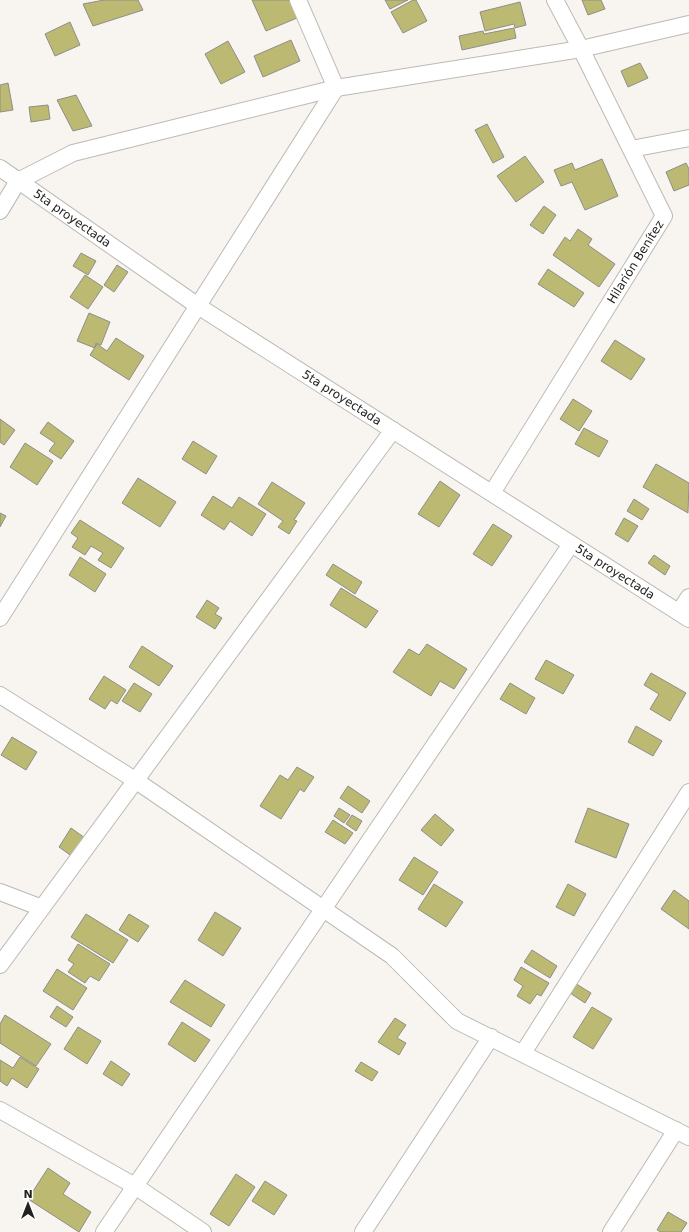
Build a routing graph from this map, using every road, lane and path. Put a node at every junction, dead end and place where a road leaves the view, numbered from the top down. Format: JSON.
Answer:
{"nodes":[{"id":1,"x":298,"y":0,"type":"edge"},
{"id":2,"x":555,"y":0,"type":"edge"},
{"id":3,"x":689,"y":24,"type":"edge"},
{"id":4,"x":581,"y":48,"type":"junction"},
{"id":5,"x":336,"y":88,"type":"junction"},
{"id":6,"x":689,"y":138,"type":"edge"},
{"id":7,"x":631,"y":149,"type":"junction"},
{"id":8,"x":0,"y":168,"type":"edge"},
{"id":9,"x":18,"y":181,"type":"junction"},
{"id":10,"x":0,"y":211,"type":"edge"},
{"id":11,"x":198,"y":306,"type":"junction"},
{"id":12,"x":393,"y":430,"type":"junction"},
{"id":13,"x":492,"y":493,"type":"junction"},
{"id":14,"x":571,"y":544,"type":"junction"},
{"id":15,"x":689,"y":597,"type":"edge"},
{"id":16,"x":684,"y":616,"type":"edge"},
{"id":17,"x":0,"y":618,"type":"edge"},
{"id":18,"x":0,"y":695,"type":"edge"},
{"id":19,"x":135,"y":780,"type":"junction"},
{"id":20,"x":689,"y":792,"type":"edge"},
{"id":21,"x":0,"y":892,"type":"edge"},
{"id":22,"x":42,"y":908,"type":"junction"},
{"id":23,"x":324,"y":909,"type":"junction"},
{"id":24,"x":0,"y":965,"type":"edge"},
{"id":25,"x":491,"y":1037,"type":"junction"},
{"id":26,"x":523,"y":1053,"type":"junction"},
{"id":27,"x":0,"y":1110,"type":"edge"},
{"id":28,"x":682,"y":1133,"type":"edge"},
{"id":29,"x":135,"y":1186,"type":"junction"},
{"id":30,"x":104,"y":1232,"type":"edge"},
{"id":31,"x":203,"y":1232,"type":"edge"},
{"id":32,"x":363,"y":1232,"type":"edge"},
{"id":33,"x":611,"y":1232,"type":"edge"}],
"edges":[{"from":1,"to":5,"type":"street"},
{"from":2,"to":4,"type":"street","name":"Hilarión Benítez"},
{"from":3,"to":4,"type":"street"},
{"from":4,"to":5,"type":"street"},
{"from":4,"to":7,"type":"street","name":"Hilarión Benítez"},
{"from":5,"to":9,"type":"street"},
{"from":5,"to":11,"type":"street"},
{"from":6,"to":7,"type":"street"},
{"from":7,"to":13,"type":"street","name":"Hilarión Benítez"},
{"from":8,"to":9,"type":"street","name":"5ta proyectada"},
{"from":9,"to":10,"type":"street"},
{"from":9,"to":11,"type":"street","name":"5ta proyectada"},
{"from":11,"to":12,"type":"street","name":"5ta proyectada"},
{"from":11,"to":17,"type":"street"},
{"from":12,"to":13,"type":"street","name":"5ta proyectada"},
{"from":12,"to":19,"type":"street"},
{"from":13,"to":14,"type":"street","name":"5ta proyectada"},
{"from":14,"to":16,"type":"street","name":"5ta proyectada"},
{"from":14,"to":23,"type":"street"},
{"from":15,"to":16,"type":"street"},
{"from":18,"to":19,"type":"street"},
{"from":19,"to":22,"type":"street"},
{"from":19,"to":23,"type":"street"},
{"from":20,"to":26,"type":"street"},
{"from":21,"to":22,"type":"street"},
{"from":22,"to":24,"type":"street"},
{"from":23,"to":25,"type":"street"},
{"from":23,"to":29,"type":"street"},
{"from":25,"to":26,"type":"street"},
{"from":25,"to":32,"type":"street"},
{"from":26,"to":28,"type":"street"},
{"from":27,"to":29,"type":"street"},
{"from":28,"to":33,"type":"street"},
{"from":29,"to":30,"type":"street"},
{"from":29,"to":31,"type":"street"}]}
